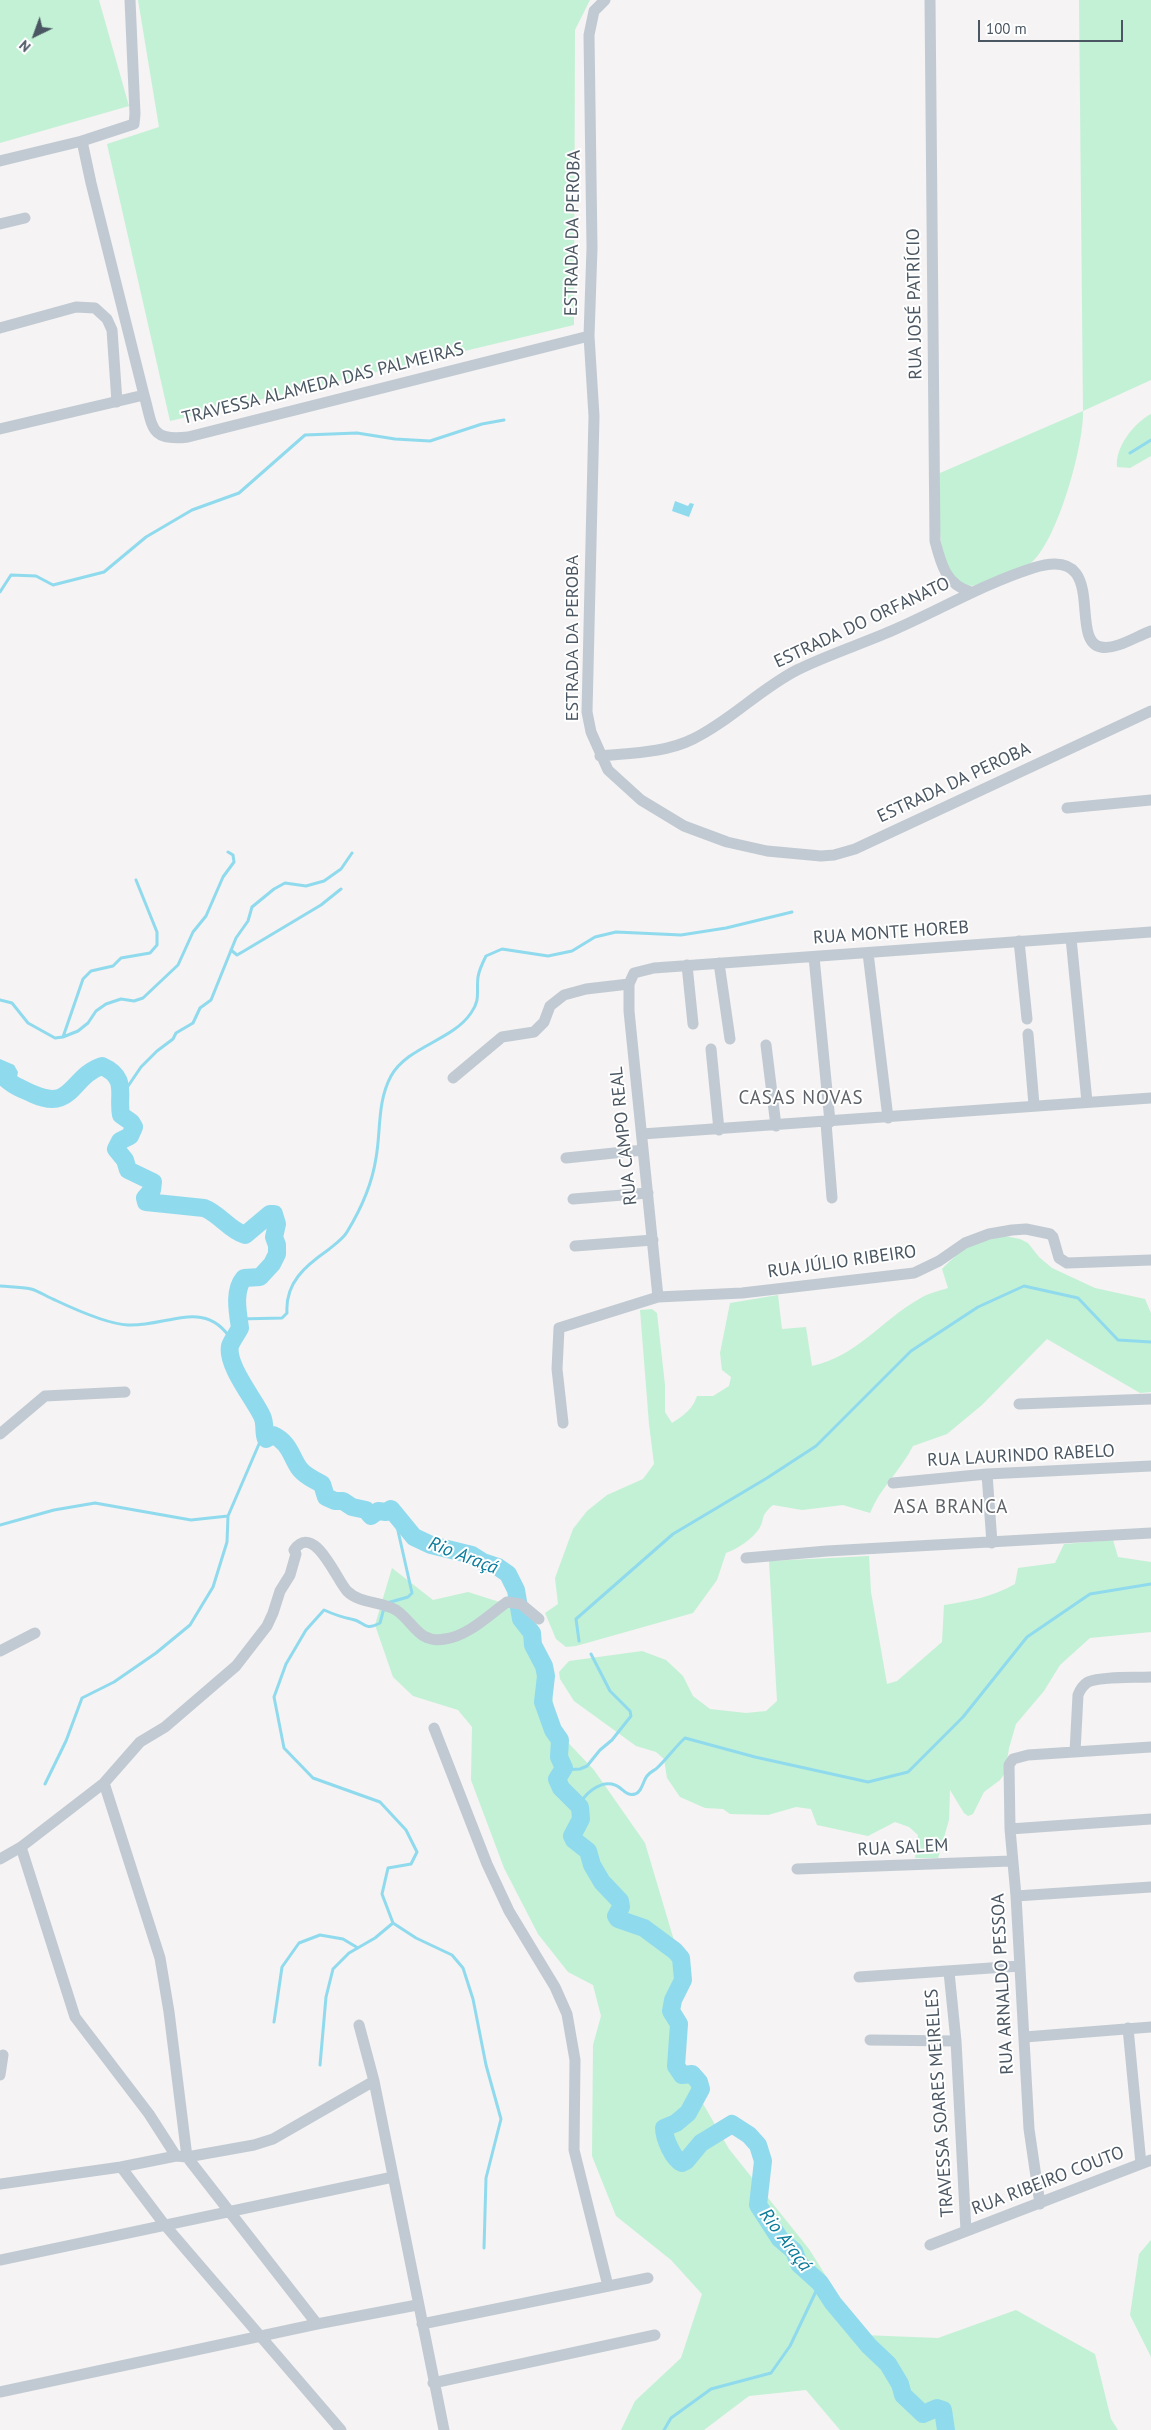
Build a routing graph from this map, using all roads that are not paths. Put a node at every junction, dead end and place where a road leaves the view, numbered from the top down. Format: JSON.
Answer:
{"nodes":[{"id":1,"x":130,"y":0,"type":"edge"},
{"id":2,"x":606,"y":0,"type":"edge"},
{"id":3,"x":930,"y":0,"type":"edge"},
{"id":4,"x":82,"y":141,"type":"junction"},
{"id":5,"x":0,"y":161,"type":"edge"},
{"id":6,"x":25,"y":218,"type":"dead end"},
{"id":7,"x":0,"y":224,"type":"edge"},
{"id":8,"x":0,"y":328,"type":"edge"},
{"id":9,"x":589,"y":336,"type":"junction"},
{"id":10,"x":144,"y":394,"type":"junction"},
{"id":11,"x":117,"y":402,"type":"junction"},
{"id":12,"x":0,"y":429,"type":"edge"},
{"id":13,"x":971,"y":592,"type":"junction"},
{"id":14,"x":1151,"y":631,"type":"edge"},
{"id":15,"x":1151,"y":711,"type":"edge"},
{"id":16,"x":600,"y":756,"type":"junction"},
{"id":17,"x":1151,"y":800,"type":"edge"},
{"id":18,"x":1067,"y":808,"type":"dead end"},
{"id":19,"x":1151,"y":932,"type":"edge"},
{"id":20,"x":1071,"y":938,"type":"junction"},
{"id":21,"x":1019,"y":941,"type":"junction"},
{"id":22,"x":868,"y":953,"type":"junction"},
{"id":23,"x":814,"y":956,"type":"junction"},
{"id":24,"x":719,"y":963,"type":"junction"},
{"id":25,"x":687,"y":966,"type":"junction"},
{"id":26,"x":634,"y":973,"type":"joint"},
{"id":27,"x":629,"y":984,"type":"junction"},
{"id":28,"x":1027,"y":1019,"type":"dead end"},
{"id":29,"x":693,"y":1024,"type":"dead end"},
{"id":30,"x":1028,"y":1034,"type":"dead end"},
{"id":31,"x":730,"y":1039,"type":"dead end"},
{"id":32,"x":766,"y":1045,"type":"dead end"},
{"id":33,"x":711,"y":1049,"type":"dead end"},
{"id":34,"x":453,"y":1078,"type":"dead end"},
{"id":35,"x":1151,"y":1098,"type":"edge"},
{"id":36,"x":1087,"y":1102,"type":"junction"},
{"id":37,"x":1034,"y":1106,"type":"junction"},
{"id":38,"x":888,"y":1118,"type":"junction"},
{"id":39,"x":828,"y":1122,"type":"junction"},
{"id":40,"x":776,"y":1126,"type":"junction"},
{"id":41,"x":719,"y":1130,"type":"junction"},
{"id":42,"x":642,"y":1134,"type":"junction"},
{"id":43,"x":644,"y":1150,"type":"junction"},
{"id":44,"x":566,"y":1158,"type":"dead end"},
{"id":45,"x":648,"y":1193,"type":"junction"},
{"id":46,"x":832,"y":1198,"type":"dead end"},
{"id":47,"x":573,"y":1199,"type":"dead end"},
{"id":48,"x":652,"y":1240,"type":"junction"},
{"id":49,"x":575,"y":1246,"type":"dead end"},
{"id":50,"x":1151,"y":1260,"type":"edge"},
{"id":51,"x":658,"y":1297,"type":"junction"},
{"id":52,"x":125,"y":1392,"type":"dead end"},
{"id":53,"x":1151,"y":1399,"type":"edge"},
{"id":54,"x":1019,"y":1404,"type":"dead end"},
{"id":55,"x":563,"y":1424,"type":"dead end"},
{"id":56,"x":0,"y":1434,"type":"edge"},
{"id":57,"x":1151,"y":1466,"type":"edge"},
{"id":58,"x":987,"y":1474,"type":"junction"},
{"id":59,"x":894,"y":1482,"type":"dead end"},
{"id":60,"x":1151,"y":1534,"type":"edge"},
{"id":61,"x":992,"y":1543,"type":"junction"},
{"id":62,"x":746,"y":1558,"type":"dead end"},
{"id":63,"x":539,"y":1619,"type":"dead end"},
{"id":64,"x":35,"y":1633,"type":"dead end"},
{"id":65,"x":0,"y":1651,"type":"edge"},
{"id":66,"x":1151,"y":1677,"type":"edge"},
{"id":67,"x":434,"y":1728,"type":"dead end"},
{"id":68,"x":1151,"y":1747,"type":"edge"},
{"id":69,"x":1075,"y":1752,"type":"junction"},
{"id":70,"x":104,"y":1783,"type":"junction"},
{"id":71,"x":1151,"y":1819,"type":"edge"},
{"id":72,"x":1010,"y":1829,"type":"junction"},
{"id":73,"x":21,"y":1847,"type":"junction"},
{"id":74,"x":0,"y":1859,"type":"edge"},
{"id":75,"x":1011,"y":1861,"type":"junction"},
{"id":76,"x":797,"y":1868,"type":"dead end"},
{"id":77,"x":1151,"y":1887,"type":"edge"},
{"id":78,"x":1016,"y":1896,"type":"junction"},
{"id":79,"x":1020,"y":1966,"type":"junction"},
{"id":80,"x":950,"y":1972,"type":"junction"},
{"id":81,"x":860,"y":1978,"type":"dead end"},
{"id":82,"x":359,"y":2025,"type":"dead end"},
{"id":83,"x":1151,"y":2027,"type":"edge"},
{"id":84,"x":1128,"y":2028,"type":"junction"},
{"id":85,"x":1025,"y":2037,"type":"junction"},
{"id":86,"x":870,"y":2040,"type":"dead end"},
{"id":87,"x":956,"y":2040,"type":"junction"},
{"id":88,"x":4,"y":2055,"type":"dead end"},
{"id":89,"x":0,"y":2075,"type":"edge"},
{"id":90,"x":374,"y":2081,"type":"junction"},
{"id":91,"x":181,"y":2156,"type":"junction"},
{"id":92,"x":1146,"y":2162,"type":"edge"},
{"id":93,"x":121,"y":2166,"type":"junction"},
{"id":94,"x":393,"y":2176,"type":"junction"},
{"id":95,"x":0,"y":2184,"type":"edge"},
{"id":96,"x":1040,"y":2204,"type":"junction"},
{"id":97,"x":229,"y":2212,"type":"junction"},
{"id":98,"x":164,"y":2224,"type":"junction"},
{"id":99,"x":966,"y":2231,"type":"junction"},
{"id":100,"x":930,"y":2245,"type":"dead end"},
{"id":101,"x":0,"y":2260,"type":"edge"},
{"id":102,"x":648,"y":2278,"type":"dead end"},
{"id":103,"x":608,"y":2286,"type":"junction"},
{"id":104,"x":417,"y":2305,"type":"junction"},
{"id":105,"x":318,"y":2324,"type":"junction"},
{"id":106,"x":422,"y":2324,"type":"junction"},
{"id":107,"x":655,"y":2335,"type":"dead end"},
{"id":108,"x":259,"y":2337,"type":"junction"},
{"id":109,"x":433,"y":2383,"type":"junction"},
{"id":110,"x":0,"y":2392,"type":"edge"},
{"id":111,"x":341,"y":2430,"type":"edge"},
{"id":112,"x":444,"y":2430,"type":"edge"}],
"edges":[{"from":1,"to":4,"type":"street"},
{"from":2,"to":9,"type":"street","name":"ESTRADA DA PEROBA"},
{"from":3,"to":13,"type":"street","name":"RUA JOSÉ PATRÍCIO"},
{"from":4,"to":5,"type":"street"},
{"from":4,"to":10,"type":"street","name":"TRAVESSA ALAMEDA DAS PALMEIRAS"},
{"from":6,"to":7,"type":"street"},
{"from":8,"to":11,"type":"street"},
{"from":9,"to":10,"type":"street","name":"TRAVESSA ALAMEDA DAS PALMEIRAS"},
{"from":9,"to":16,"type":"street","name":"ESTRADA DA PEROBA"},
{"from":10,"to":11,"type":"street"},
{"from":11,"to":12,"type":"street"},
{"from":13,"to":14,"type":"street","name":"ESTRADA DO ORFANATO"},
{"from":13,"to":16,"type":"street","name":"ESTRADA DO ORFANATO"},
{"from":15,"to":16,"type":"street","name":"ESTRADA DA PEROBA"},
{"from":17,"to":18,"type":"street"},
{"from":19,"to":20,"type":"street","name":"RUA MONTE HOREB"},
{"from":20,"to":21,"type":"street","name":"RUA MONTE HOREB"},
{"from":20,"to":36,"type":"street"},
{"from":21,"to":22,"type":"street","name":"RUA MONTE HOREB"},
{"from":21,"to":28,"type":"street"},
{"from":22,"to":23,"type":"street","name":"RUA MONTE HOREB"},
{"from":22,"to":38,"type":"street"},
{"from":23,"to":24,"type":"street","name":"RUA MONTE HOREB"},
{"from":23,"to":39,"type":"street"},
{"from":24,"to":25,"type":"street","name":"RUA MONTE HOREB"},
{"from":24,"to":31,"type":"street"},
{"from":25,"to":26,"type":"street","name":"RUA MONTE HOREB"},
{"from":25,"to":29,"type":"street"},
{"from":26,"to":27,"type":"street","name":"RUA CAMPO REAL"},
{"from":27,"to":34,"type":"street"},
{"from":27,"to":42,"type":"street","name":"RUA CAMPO REAL"},
{"from":30,"to":37,"type":"street"},
{"from":32,"to":40,"type":"street"},
{"from":33,"to":41,"type":"street"},
{"from":35,"to":36,"type":"street"},
{"from":36,"to":37,"type":"street"},
{"from":37,"to":38,"type":"street"},
{"from":38,"to":39,"type":"street"},
{"from":39,"to":40,"type":"street"},
{"from":39,"to":46,"type":"street"},
{"from":40,"to":41,"type":"street"},
{"from":41,"to":42,"type":"street"},
{"from":42,"to":43,"type":"street","name":"RUA CAMPO REAL"},
{"from":43,"to":44,"type":"street"},
{"from":43,"to":45,"type":"street","name":"RUA CAMPO REAL"},
{"from":45,"to":47,"type":"street"},
{"from":45,"to":48,"type":"street","name":"RUA CAMPO REAL"},
{"from":48,"to":49,"type":"street"},
{"from":48,"to":51,"type":"street","name":"RUA CAMPO REAL"},
{"from":50,"to":51,"type":"street","name":"RUA JÚLIO RIBEIRO"},
{"from":51,"to":55,"type":"street"},
{"from":52,"to":56,"type":"street"},
{"from":53,"to":54,"type":"street"},
{"from":57,"to":58,"type":"street","name":"RUA LAURINDO RABELO"},
{"from":58,"to":59,"type":"street","name":"RUA LAURINDO RABELO"},
{"from":58,"to":61,"type":"street"},
{"from":60,"to":61,"type":"street"},
{"from":61,"to":62,"type":"street"},
{"from":63,"to":70,"type":"street"},
{"from":64,"to":65,"type":"street"},
{"from":66,"to":69,"type":"street"},
{"from":67,"to":103,"type":"street"},
{"from":68,"to":69,"type":"street"},
{"from":69,"to":72,"type":"street","name":"RUA ARNALDO PESSOA"},
{"from":70,"to":73,"type":"street"},
{"from":70,"to":91,"type":"street"},
{"from":71,"to":72,"type":"street"},
{"from":72,"to":75,"type":"street","name":"RUA ARNALDO PESSOA"},
{"from":73,"to":74,"type":"street"},
{"from":73,"to":91,"type":"street"},
{"from":75,"to":76,"type":"street","name":"RUA SALEM"},
{"from":75,"to":78,"type":"street","name":"RUA ARNALDO PESSOA"},
{"from":77,"to":78,"type":"street"},
{"from":78,"to":79,"type":"street","name":"RUA ARNALDO PESSOA"},
{"from":79,"to":80,"type":"street"},
{"from":79,"to":85,"type":"street","name":"RUA ARNALDO PESSOA"},
{"from":80,"to":81,"type":"street"},
{"from":80,"to":87,"type":"street","name":"TRAVESSA SOARES MEIRELES"},
{"from":82,"to":90,"type":"street"},
{"from":83,"to":84,"type":"street"},
{"from":84,"to":85,"type":"street"},
{"from":84,"to":92,"type":"street"},
{"from":85,"to":96,"type":"street","name":"RUA ARNALDO PESSOA"},
{"from":86,"to":87,"type":"street"},
{"from":87,"to":99,"type":"street","name":"TRAVESSA SOARES MEIRELES"},
{"from":88,"to":89,"type":"street"},
{"from":90,"to":91,"type":"street"},
{"from":90,"to":94,"type":"street"},
{"from":91,"to":93,"type":"street"},
{"from":91,"to":97,"type":"street"},
{"from":92,"to":96,"type":"street","name":"RUA RIBEIRO COUTO"},
{"from":93,"to":95,"type":"street"},
{"from":93,"to":98,"type":"street"},
{"from":94,"to":97,"type":"street"},
{"from":94,"to":104,"type":"street"},
{"from":96,"to":99,"type":"street","name":"RUA RIBEIRO COUTO"},
{"from":97,"to":98,"type":"street"},
{"from":97,"to":105,"type":"street"},
{"from":98,"to":101,"type":"street"},
{"from":98,"to":108,"type":"street"},
{"from":99,"to":100,"type":"street","name":"RUA RIBEIRO COUTO"},
{"from":102,"to":103,"type":"street"},
{"from":103,"to":106,"type":"street"},
{"from":104,"to":105,"type":"street"},
{"from":104,"to":106,"type":"street"},
{"from":105,"to":108,"type":"street"},
{"from":106,"to":109,"type":"street"},
{"from":107,"to":109,"type":"street"},
{"from":108,"to":110,"type":"street"},
{"from":108,"to":111,"type":"street"},
{"from":109,"to":112,"type":"street"}]}
